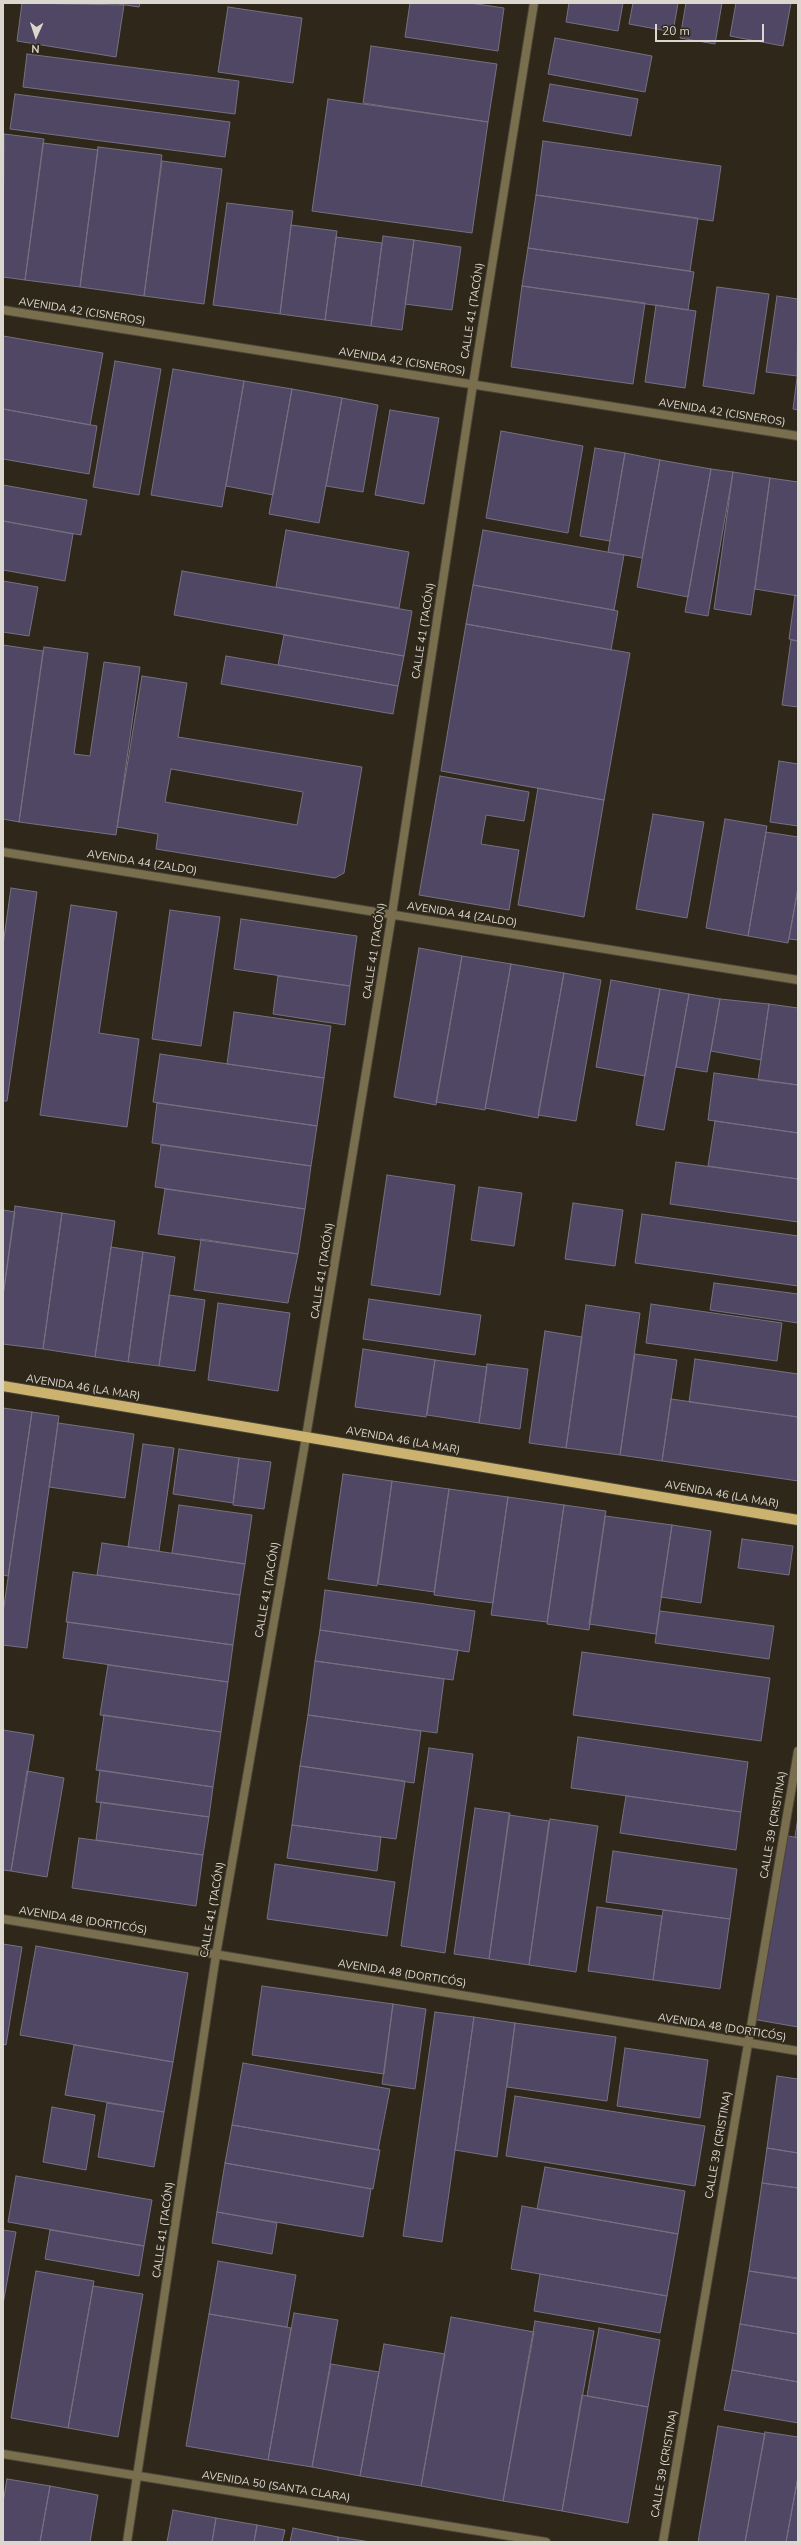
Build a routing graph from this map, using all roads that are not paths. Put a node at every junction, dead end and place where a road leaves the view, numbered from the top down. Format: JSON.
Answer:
{"nodes":[{"id":1,"x":534,"y":3,"type":"edge"},
{"id":2,"x":3,"y":310,"type":"edge"},
{"id":3,"x":473,"y":384,"type":"junction"},
{"id":4,"x":798,"y":436,"type":"edge"},
{"id":5,"x":3,"y":852,"type":"edge"},
{"id":6,"x":392,"y":914,"type":"junction"},
{"id":7,"x":798,"y":980,"type":"edge"},
{"id":8,"x":3,"y":1386,"type":"edge"},
{"id":9,"x":306,"y":1437,"type":"junction"},
{"id":10,"x":798,"y":1520,"type":"edge"},
{"id":11,"x":798,"y":1751,"type":"edge"},
{"id":12,"x":3,"y":1919,"type":"edge"},
{"id":13,"x":216,"y":1955,"type":"junction"},
{"id":14,"x":748,"y":2043,"type":"junction"},
{"id":15,"x":798,"y":2051,"type":"edge"},
{"id":16,"x":3,"y":2454,"type":"edge"},
{"id":17,"x":139,"y":2475,"type":"junction"},
{"id":18,"x":127,"y":2542,"type":"edge"},
{"id":19,"x":546,"y":2542,"type":"edge"},
{"id":20,"x":663,"y":2542,"type":"edge"}],
"edges":[{"from":1,"to":3,"type":"street","name":"CALLE 41 (TACÓN)"},
{"from":2,"to":3,"type":"street","name":"AVENIDA 42 (CISNEROS)"},
{"from":3,"to":4,"type":"street","name":"AVENIDA 42 (CISNEROS)"},
{"from":3,"to":6,"type":"street","name":"CALLE 41 (TACÓN)"},
{"from":5,"to":6,"type":"street","name":"AVENIDA 44 (ZALDO)"},
{"from":6,"to":7,"type":"street","name":"AVENIDA 44 (ZALDO)"},
{"from":6,"to":9,"type":"street","name":"CALLE 41 (TACÓN)"},
{"from":8,"to":9,"type":"main road","name":"AVENIDA 46 (LA MAR)"},
{"from":9,"to":10,"type":"main road","name":"AVENIDA 46 (LA MAR)"},
{"from":9,"to":13,"type":"street","name":"CALLE 41 (TACÓN)"},
{"from":11,"to":14,"type":"street","name":"CALLE 39 (CRISTINA)"},
{"from":12,"to":13,"type":"street","name":"AVENIDA 48 (DORTICÓS)"},
{"from":13,"to":14,"type":"street","name":"AVENIDA 48 (DORTICÓS)"},
{"from":13,"to":17,"type":"street","name":"CALLE 41 (TACÓN)"},
{"from":14,"to":15,"type":"street","name":"AVENIDA 48 (DORTICÓS)"},
{"from":14,"to":20,"type":"street","name":"CALLE 39 (CRISTINA)"},
{"from":16,"to":17,"type":"street","name":"AVENIDA 50 (SANTA CLARA)"},
{"from":17,"to":18,"type":"street","name":"CALLE 41 (TACÓN)"},
{"from":17,"to":19,"type":"street","name":"AVENIDA 50 (SANTA CLARA)"}]}
